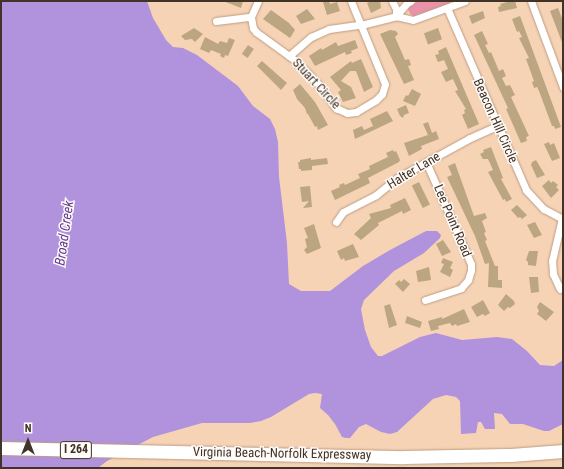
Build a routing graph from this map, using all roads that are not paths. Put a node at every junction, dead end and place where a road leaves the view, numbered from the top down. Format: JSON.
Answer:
{"nodes":[{"id":1,"x":258,"y":1,"type":"edge"},
{"id":2,"x":351,"y":1,"type":"edge"},
{"id":3,"x":392,"y":1,"type":"edge"},
{"id":4,"x":411,"y":1,"type":"edge"},
{"id":5,"x":531,"y":1,"type":"edge"},
{"id":6,"x":461,"y":2,"type":"edge"},
{"id":7,"x":447,"y":8,"type":"junction"},
{"id":8,"x":396,"y":16,"type":"junction"},
{"id":9,"x":251,"y":17,"type":"junction"},
{"id":10,"x":216,"y":21,"type":"dead end"},
{"id":11,"x":362,"y":24,"type":"junction"},
{"id":12,"x":289,"y":56,"type":"junction"},
{"id":13,"x":563,"y":88,"type":"edge"},
{"id":14,"x":497,"y":126,"type":"junction"},
{"id":15,"x":426,"y":162,"type":"junction"},
{"id":16,"x":563,"y":218,"type":"edge"},
{"id":17,"x":336,"y":222,"type":"dead end"},
{"id":18,"x":560,"y":289,"type":"dead end"},
{"id":19,"x":425,"y":300,"type":"dead end"},
{"id":20,"x":1,"y":448,"type":"edge"},
{"id":21,"x":563,"y":451,"type":"edge"}],
"edges":[{"from":1,"to":9,"type":"street"},
{"from":2,"to":11,"type":"street","name":"Stuart Circle"},
{"from":3,"to":8,"type":"street"},
{"from":4,"to":8,"type":"street"},
{"from":5,"to":13,"type":"street"},
{"from":6,"to":7,"type":"street"},
{"from":7,"to":8,"type":"street"},
{"from":7,"to":14,"type":"street","name":"Beacon Hill Circle"},
{"from":8,"to":11,"type":"street"},
{"from":9,"to":10,"type":"street"},
{"from":9,"to":12,"type":"street","name":"Stuart Circle"},
{"from":11,"to":12,"type":"street"},
{"from":11,"to":12,"type":"street","name":"Stuart Circle"},
{"from":14,"to":15,"type":"street","name":"Halter Lane"},
{"from":14,"to":16,"type":"street","name":"Beacon Hill Circle"},
{"from":15,"to":17,"type":"street","name":"Halter Lane"},
{"from":15,"to":19,"type":"street","name":"Lee Point Road"},
{"from":16,"to":18,"type":"street"},
{"from":20,"to":21,"type":"highway","name":"Virginia Beach-Norfolk Expressway","number":"I 264"}]}
